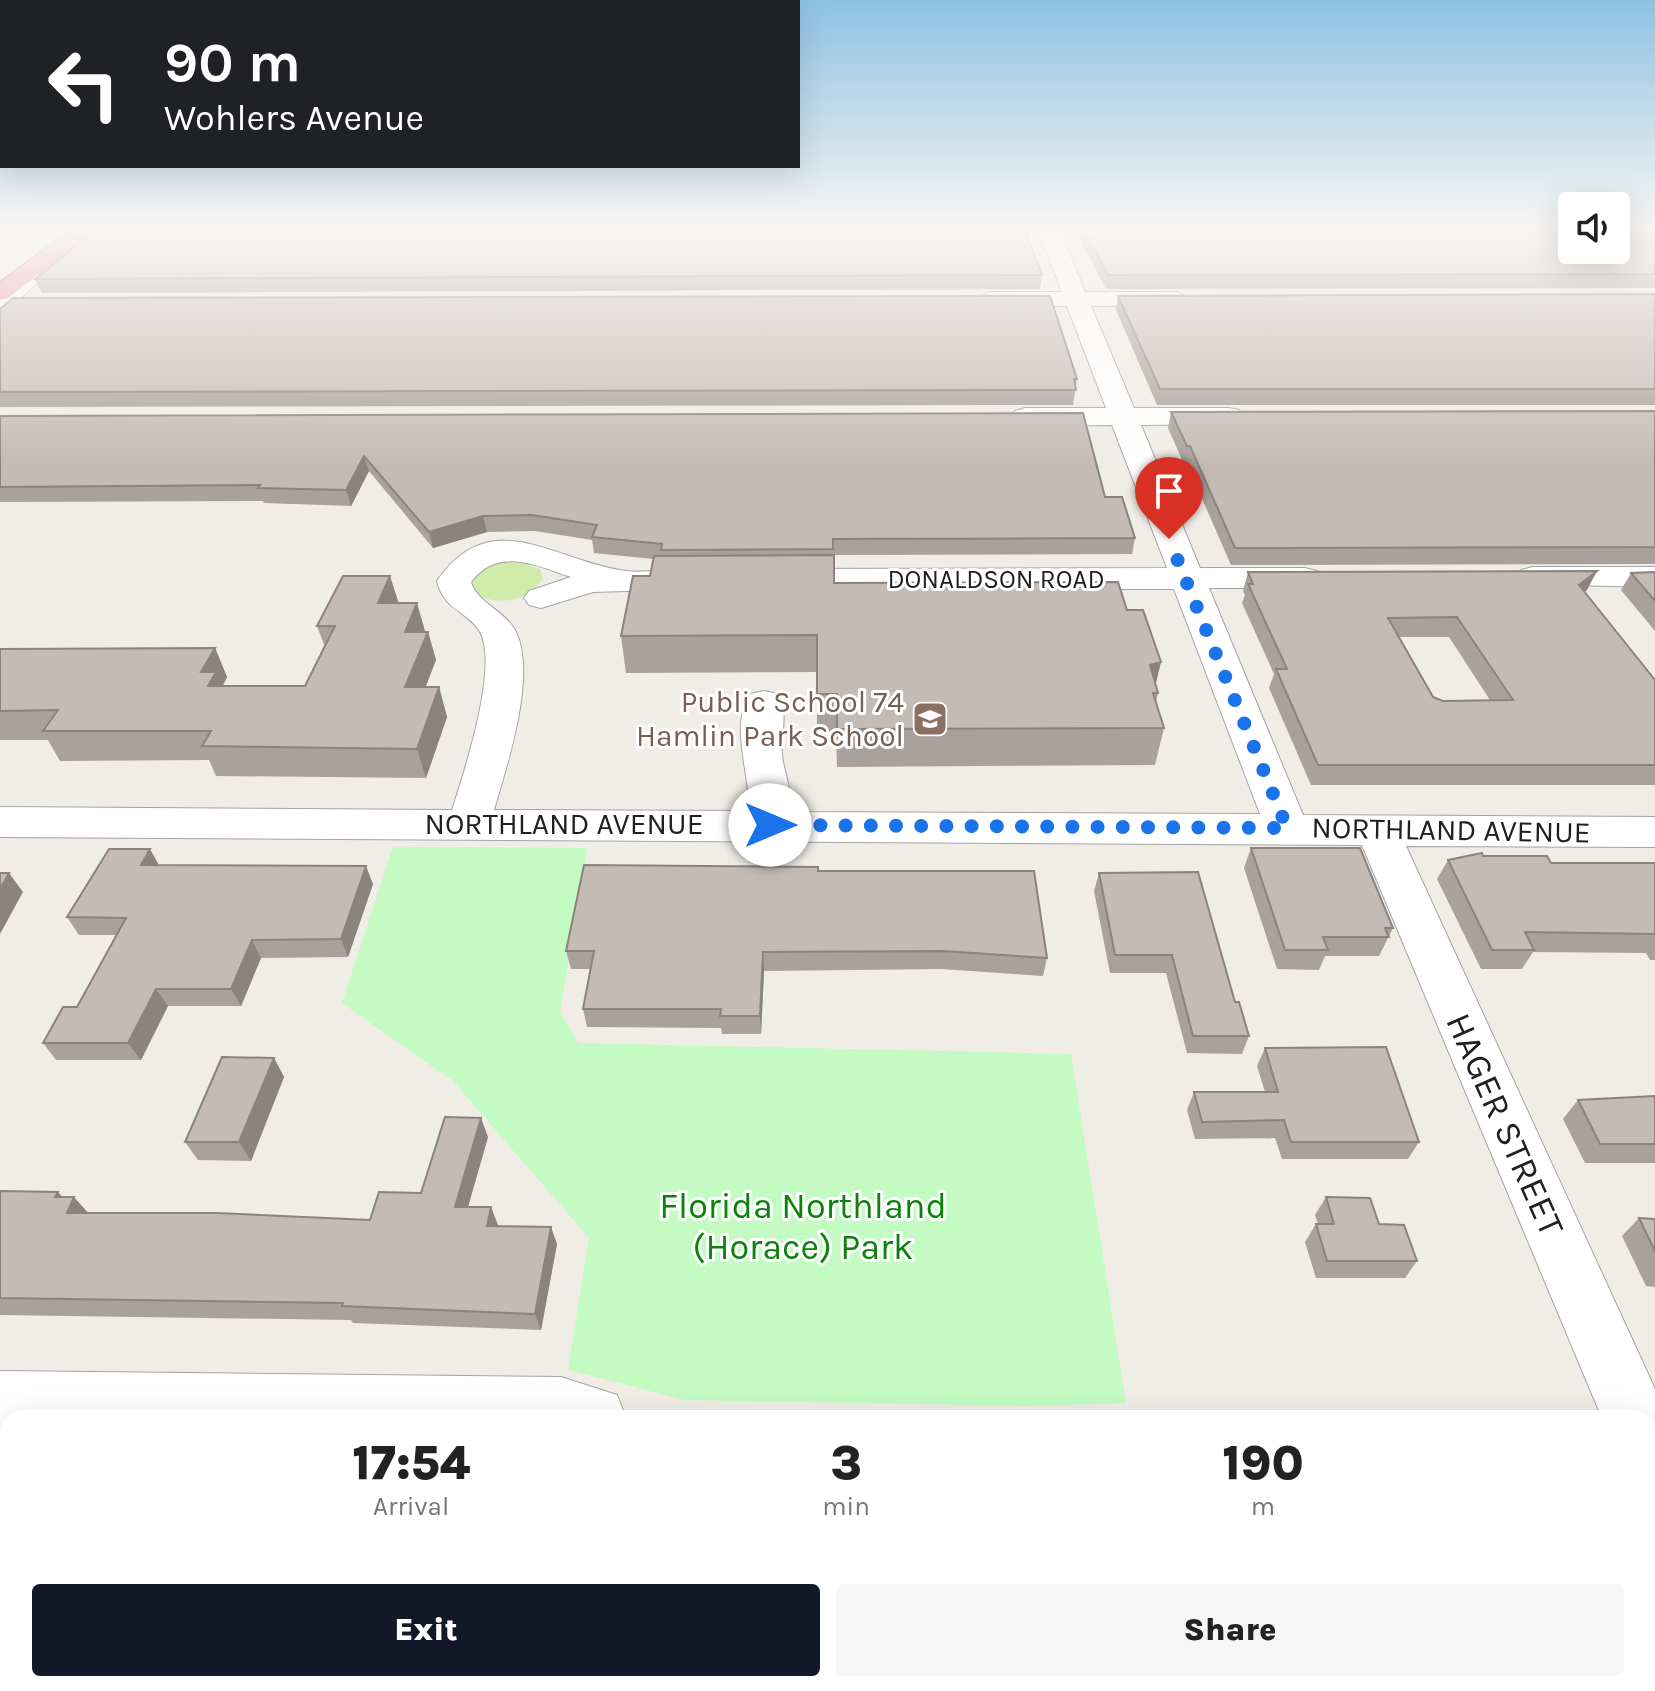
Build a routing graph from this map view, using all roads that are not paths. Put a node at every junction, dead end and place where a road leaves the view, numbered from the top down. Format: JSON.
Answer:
{"nodes":[{"id":1,"x":1080,"y":309,"type":"edge"},
{"id":2,"x":1262,"y":416,"type":"edge"},
{"id":3,"x":1004,"y":417,"type":"edge"},
{"id":4,"x":1121,"y":417,"type":"junction"},
{"id":5,"x":548,"y":556,"type":"junction"},
{"id":6,"x":1655,"y":577,"type":"edge"},
{"id":7,"x":1335,"y":578,"type":"edge"},
{"id":8,"x":1495,"y":578,"type":"edge"},
{"id":9,"x":625,"y":579,"type":"junction"},
{"id":10,"x":1186,"y":579,"type":"junction"},
{"id":11,"x":458,"y":595,"type":"junction"},
{"id":12,"x":539,"y":599,"type":"junction"},
{"id":13,"x":501,"y":643,"type":"junction"},
{"id":14,"x":764,"y":703,"type":"dead end"},
{"id":15,"x":0,"y":822,"type":"edge"},
{"id":16,"x":469,"y":823,"type":"junction"},
{"id":17,"x":770,"y":825,"type":"junction"},
{"id":18,"x":1287,"y":828,"type":"junction"},
{"id":19,"x":1377,"y":830,"type":"junction"},
{"id":20,"x":1655,"y":832,"type":"edge"},
{"id":21,"x":0,"y":1403,"type":"edge"},
{"id":22,"x":565,"y":1410,"type":"edge"},
{"id":23,"x":1631,"y":1410,"type":"edge"}],
"edges":[{"from":1,"to":4,"type":"street"},
{"from":2,"to":4,"type":"street"},
{"from":3,"to":4,"type":"street"},
{"from":4,"to":10,"type":"street"},
{"from":5,"to":9,"type":"street","name":"DONALDSON ROAD"},
{"from":5,"to":11,"type":"street","name":"DONALDSON ROAD"},
{"from":5,"to":12,"type":"street"},
{"from":6,"to":8,"type":"street"},
{"from":7,"to":10,"type":"street","name":"DONALDSON ROAD"},
{"from":9,"to":10,"type":"street","name":"DONALDSON ROAD"},
{"from":9,"to":12,"type":"street","name":"DONALDSON ROAD"},
{"from":10,"to":18,"type":"street"},
{"from":11,"to":12,"type":"street"},
{"from":11,"to":13,"type":"street"},
{"from":12,"to":13,"type":"street","name":"DONALDSON ROAD"},
{"from":13,"to":16,"type":"street"},
{"from":14,"to":17,"type":"street"},
{"from":15,"to":16,"type":"street","name":"NORTHLAND AVENUE"},
{"from":16,"to":17,"type":"street","name":"NORTHLAND AVENUE"},
{"from":17,"to":18,"type":"street","name":"NORTHLAND AVENUE"},
{"from":18,"to":19,"type":"street","name":"NORTHLAND AVENUE"},
{"from":19,"to":20,"type":"street","name":"NORTHLAND AVENUE"},
{"from":19,"to":23,"type":"street","name":"HAGER STREET"},
{"from":21,"to":22,"type":"street"}]}
